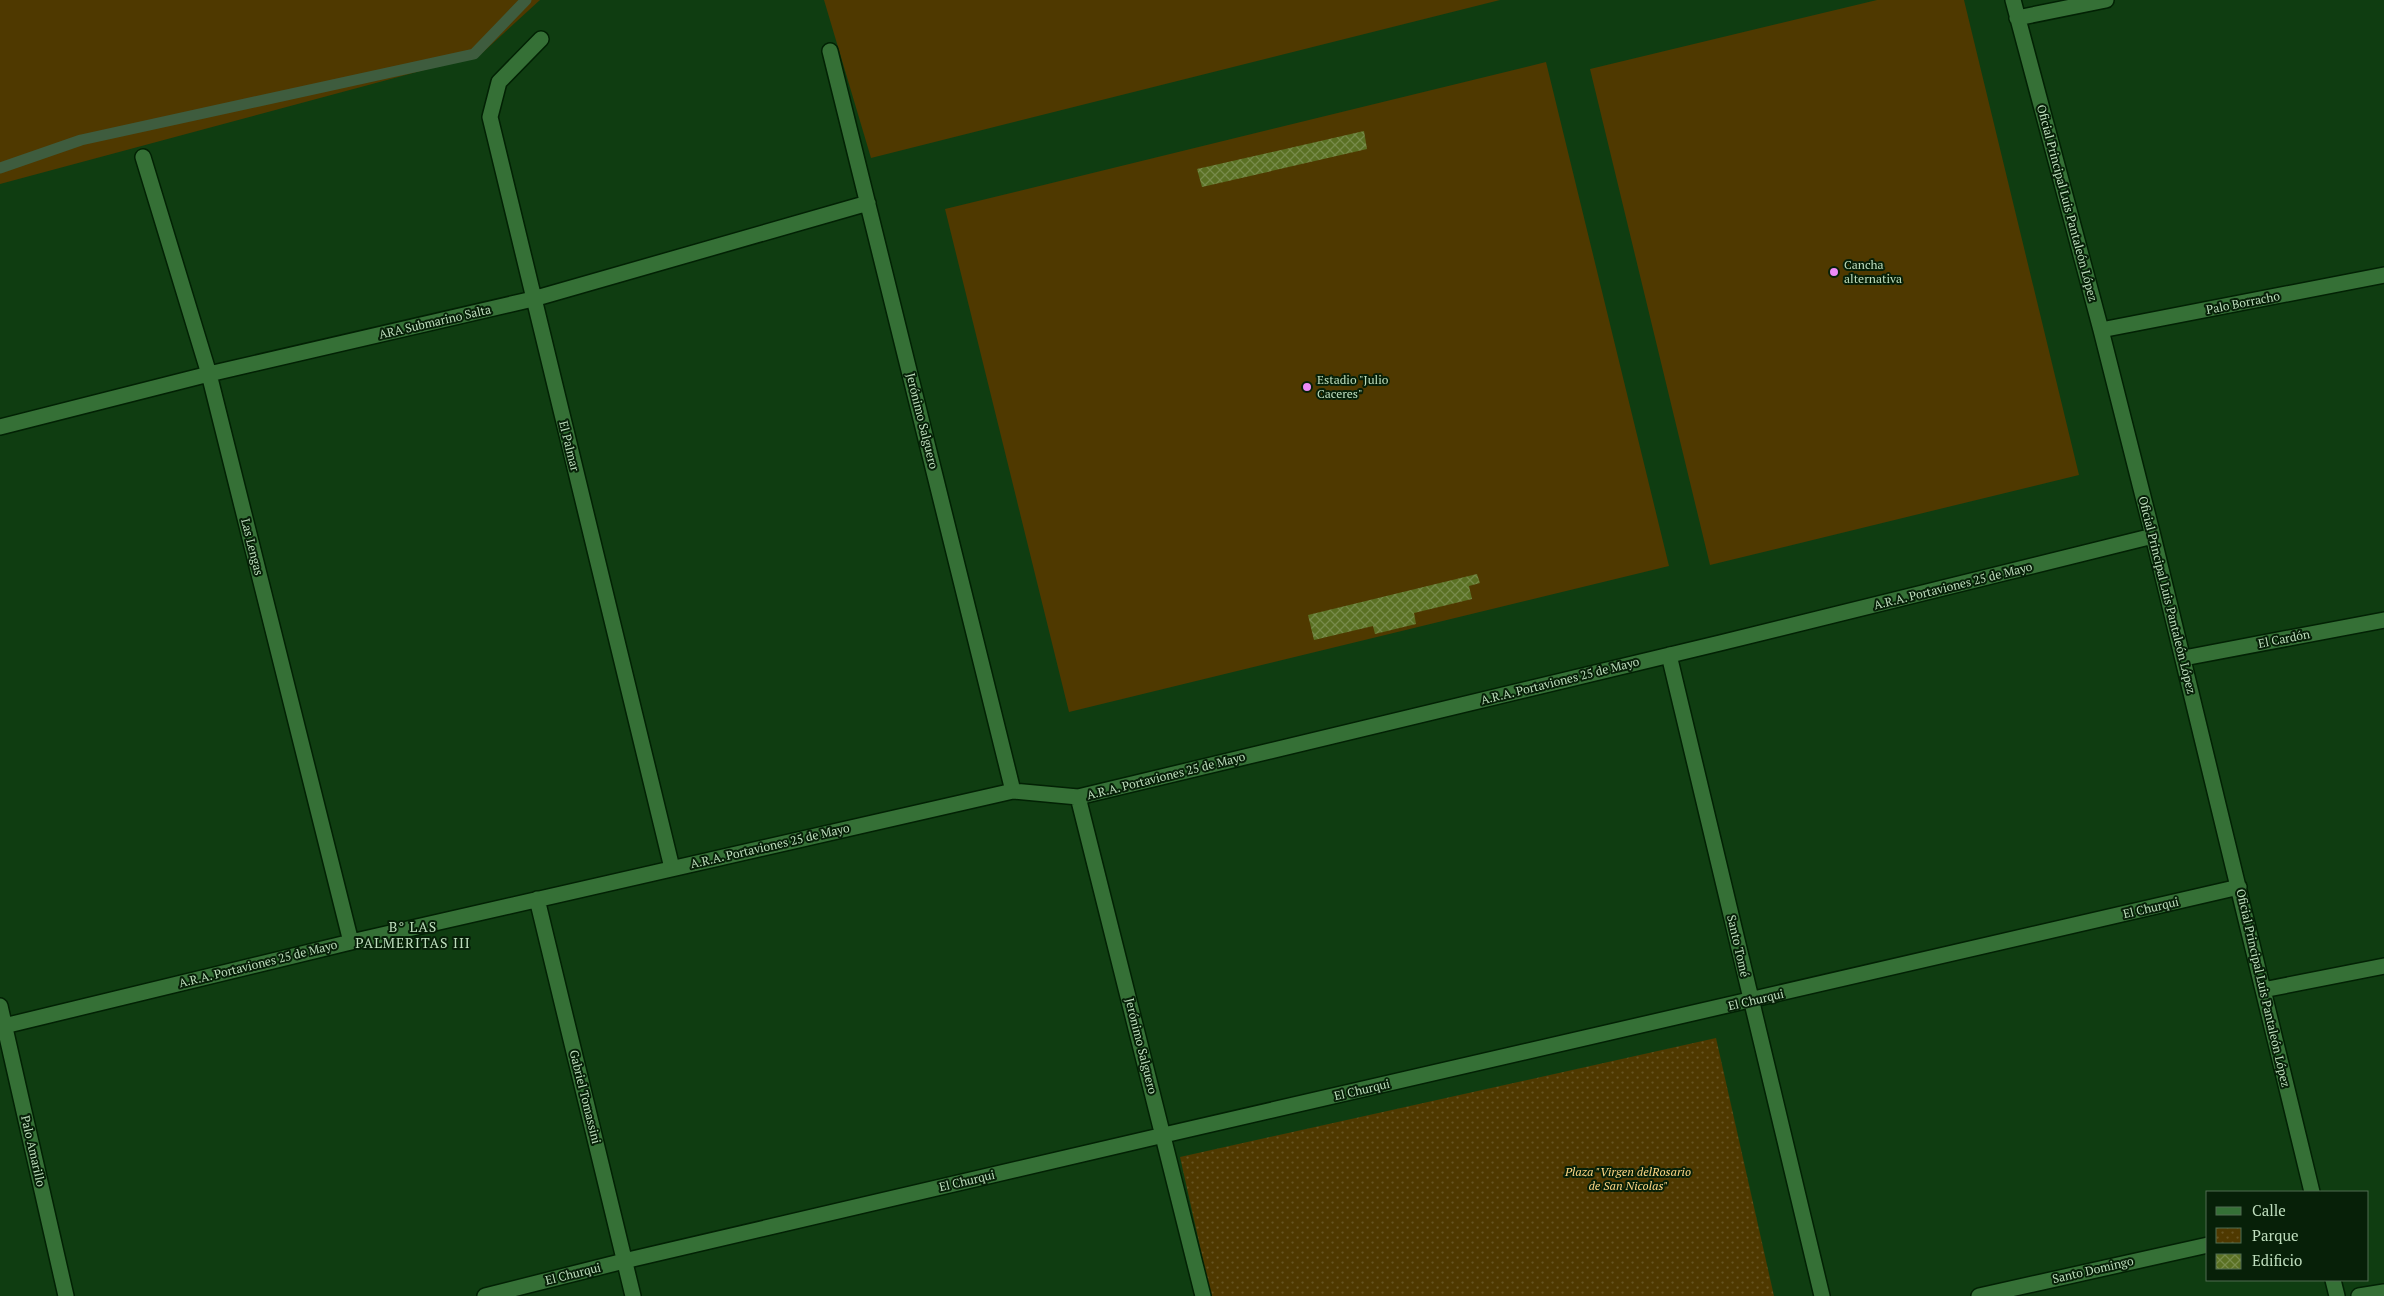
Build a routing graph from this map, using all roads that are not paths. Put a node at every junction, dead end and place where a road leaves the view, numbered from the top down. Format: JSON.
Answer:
{"nodes":[{"id":1,"x":2013,"y":0,"type":"edge"},
{"id":2,"x":2106,"y":0,"type":"edge"},
{"id":3,"x":2018,"y":18,"type":"junction"},
{"id":4,"x":541,"y":39,"type":"dead end"},
{"id":5,"x":830,"y":52,"type":"dead end"},
{"id":6,"x":143,"y":156,"type":"dead end"},
{"id":7,"x":868,"y":203,"type":"junction"},
{"id":8,"x":2384,"y":275,"type":"edge"},
{"id":9,"x":533,"y":299,"type":"junction"},
{"id":10,"x":2101,"y":330,"type":"junction"},
{"id":11,"x":209,"y":374,"type":"junction"},
{"id":12,"x":0,"y":427,"type":"edge"},
{"id":13,"x":2153,"y":536,"type":"junction"},
{"id":14,"x":2384,"y":620,"type":"edge"},
{"id":15,"x":1669,"y":655,"type":"junction"},
{"id":16,"x":2184,"y":658,"type":"junction"},
{"id":17,"x":1013,"y":791,"type":"junction"},
{"id":18,"x":1078,"y":797,"type":"junction"},
{"id":19,"x":672,"y":868,"type":"junction"},
{"id":20,"x":2239,"y":888,"type":"junction"},
{"id":21,"x":537,"y":898,"type":"junction"},
{"id":22,"x":351,"y":942,"type":"junction"},
{"id":23,"x":2384,"y":966,"type":"edge"},
{"id":24,"x":2263,"y":990,"type":"junction"},
{"id":25,"x":1751,"y":1002,"type":"junction"},
{"id":26,"x":0,"y":1006,"type":"edge"},
{"id":27,"x":2,"y":1026,"type":"edge"},
{"id":28,"x":1164,"y":1135,"type":"junction"},
{"id":29,"x":2312,"y":1191,"type":"edge"},
{"id":30,"x":2206,"y":1245,"type":"edge"},
{"id":31,"x":624,"y":1261,"type":"junction"},
{"id":32,"x":2333,"y":1281,"type":"edge"},
{"id":33,"x":2384,"y":1292,"type":"edge"},
{"id":34,"x":66,"y":1296,"type":"edge"},
{"id":35,"x":485,"y":1296,"type":"edge"},
{"id":36,"x":633,"y":1296,"type":"edge"},
{"id":37,"x":1203,"y":1296,"type":"edge"},
{"id":38,"x":1822,"y":1296,"type":"edge"},
{"id":39,"x":1979,"y":1296,"type":"edge"},
{"id":40,"x":2337,"y":1296,"type":"edge"},
{"id":41,"x":2359,"y":1296,"type":"edge"}],
"edges":[{"from":1,"to":3,"type":"street","name":"Oficial Principal Luis Pantaleón López"},
{"from":2,"to":3,"type":"street"},
{"from":3,"to":10,"type":"street","name":"Oficial Principal Luis Pantaleón López"},
{"from":4,"to":9,"type":"street","name":"El Palmar"},
{"from":5,"to":7,"type":"street","name":"Jerónimo Salguero"},
{"from":6,"to":11,"type":"street","name":"Las Lengas"},
{"from":7,"to":9,"type":"street","name":"ARA Submarino Salta"},
{"from":7,"to":17,"type":"street","name":"Jerónimo Salguero"},
{"from":8,"to":10,"type":"street","name":"Palo Borracho"},
{"from":9,"to":11,"type":"street","name":"ARA Submarino Salta"},
{"from":9,"to":19,"type":"street","name":"El Palmar"},
{"from":10,"to":13,"type":"street","name":"Oficial Principal Luis Pantaleón López"},
{"from":11,"to":12,"type":"street","name":"ARA Submarino Salta"},
{"from":11,"to":22,"type":"street","name":"Las Lengas"},
{"from":13,"to":15,"type":"street","name":"A.R.A. Portaviones 25 de Mayo"},
{"from":13,"to":16,"type":"street","name":"Oficial Principal Luis Pantaleón López"},
{"from":14,"to":16,"type":"street","name":"El Cardón"},
{"from":15,"to":18,"type":"street","name":"A.R.A. Portaviones 25 de Mayo"},
{"from":15,"to":25,"type":"street","name":"Santo Tomé"},
{"from":16,"to":20,"type":"street","name":"Oficial Principal Luis Pantaleón López"},
{"from":17,"to":18,"type":"street","name":"A.R.A. Portaviones 25 de Mayo"},
{"from":17,"to":19,"type":"street","name":"A.R.A. Portaviones 25 de Mayo"},
{"from":18,"to":28,"type":"street","name":"Jerónimo Salguero"},
{"from":19,"to":21,"type":"street","name":"A.R.A. Portaviones 25 de Mayo"},
{"from":20,"to":24,"type":"street","name":"Oficial Principal Luis Pantaleón López"},
{"from":20,"to":25,"type":"street","name":"El Churqui"},
{"from":21,"to":22,"type":"street","name":"A.R.A. Portaviones 25 de Mayo"},
{"from":21,"to":31,"type":"street","name":"Gabriel Tomassini"},
{"from":22,"to":27,"type":"street","name":"A.R.A. Portaviones 25 de Mayo"},
{"from":23,"to":24,"type":"street"},
{"from":24,"to":29,"type":"street","name":"Oficial Principal Luis Pantaleón López"},
{"from":25,"to":28,"type":"street","name":"El Churqui"},
{"from":25,"to":38,"type":"street","name":"Santo Tomé"},
{"from":26,"to":27,"type":"street","name":"Palo Amarillo"},
{"from":27,"to":34,"type":"street","name":"Palo Amarillo"},
{"from":28,"to":31,"type":"street","name":"El Churqui"},
{"from":28,"to":37,"type":"street","name":"Jerónimo Salguero"},
{"from":30,"to":39,"type":"street","name":"Santo Domingo"},
{"from":31,"to":35,"type":"street","name":"El Churqui"},
{"from":31,"to":36,"type":"street","name":"Gabriel Tomassini"},
{"from":32,"to":40,"type":"street"},
{"from":33,"to":41,"type":"street"}]}
